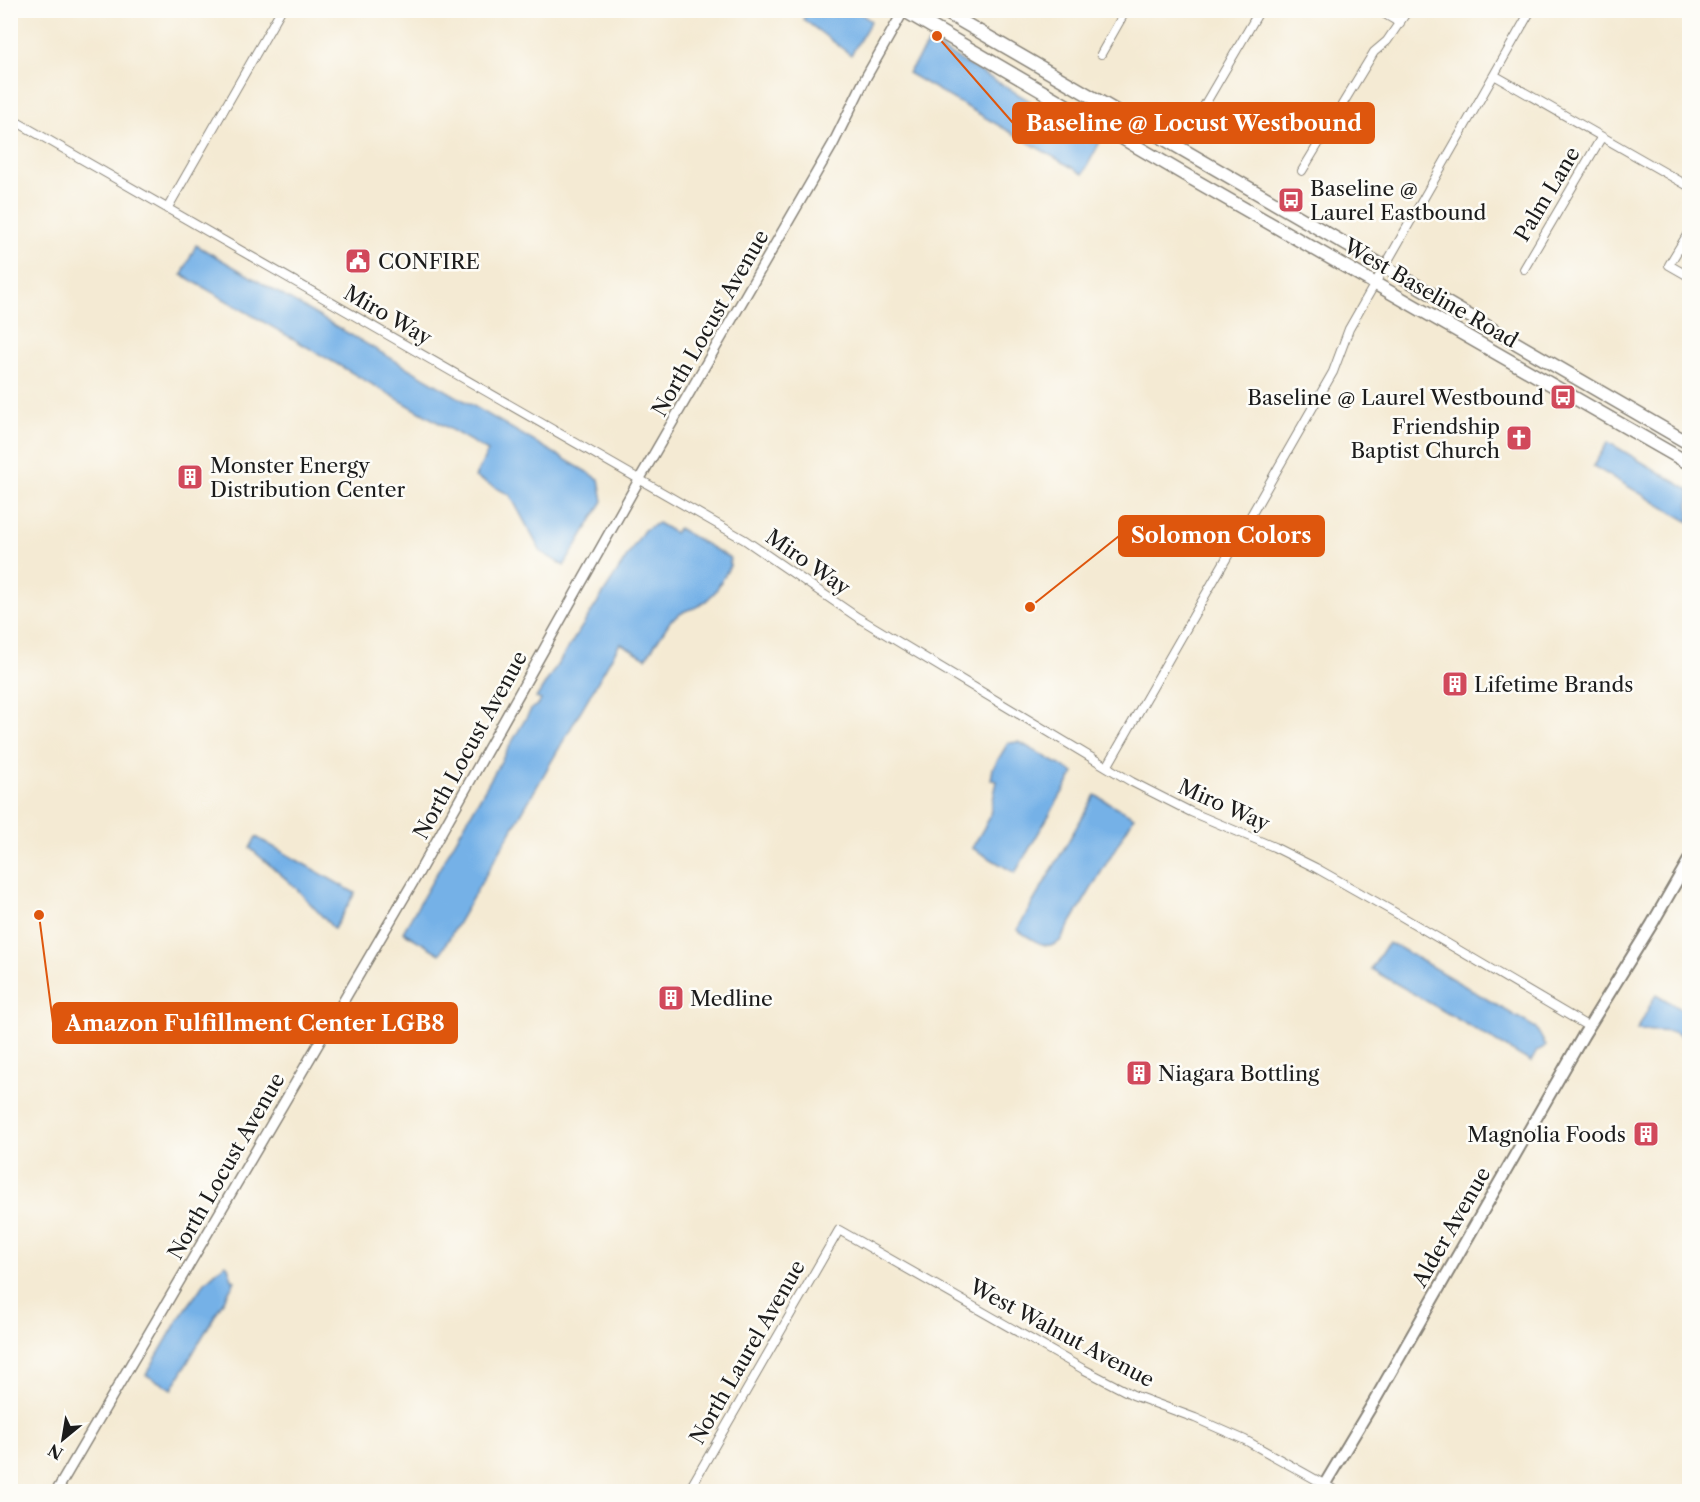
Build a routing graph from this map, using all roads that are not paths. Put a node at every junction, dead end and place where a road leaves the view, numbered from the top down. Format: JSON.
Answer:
{"nodes":[{"id":1,"x":281,"y":10,"type":"edge"},
{"id":2,"x":942,"y":10,"type":"edge"},
{"id":3,"x":1126,"y":10,"type":"edge"},
{"id":4,"x":1260,"y":10,"type":"edge"},
{"id":5,"x":1378,"y":10,"type":"edge"},
{"id":6,"x":1408,"y":10,"type":"edge"},
{"id":7,"x":1531,"y":10,"type":"edge"},
{"id":8,"x":904,"y":11,"type":"edge"},
{"id":9,"x":1400,"y":23,"type":"junction"},
{"id":10,"x":1101,"y":54,"type":"dead end"},
{"id":11,"x":1494,"y":75,"type":"junction"},
{"id":12,"x":1201,"y":111,"type":"dead end"},
{"id":13,"x":10,"y":118,"type":"edge"},
{"id":14,"x":1601,"y":138,"type":"junction"},
{"id":15,"x":1302,"y":171,"type":"dead end"},
{"id":16,"x":1689,"y":187,"type":"edge"},
{"id":17,"x":167,"y":209,"type":"junction"},
{"id":18,"x":1689,"y":230,"type":"edge"},
{"id":19,"x":1524,"y":269,"type":"dead end"},
{"id":20,"x":1380,"y":275,"type":"junction"},
{"id":21,"x":1689,"y":277,"type":"edge"},
{"id":22,"x":1689,"y":444,"type":"edge"},
{"id":23,"x":1689,"y":464,"type":"edge"},
{"id":24,"x":639,"y":480,"type":"junction"},
{"id":25,"x":1107,"y":768,"type":"junction"},
{"id":26,"x":1689,"y":858,"type":"edge"},
{"id":27,"x":1589,"y":1028,"type":"junction"},
{"id":28,"x":838,"y":1230,"type":"joint"},
{"id":29,"x":1323,"y":1488,"type":"edge"},
{"id":30,"x":56,"y":1491,"type":"edge"},
{"id":31,"x":688,"y":1491,"type":"edge"},
{"id":32,"x":1338,"y":1491,"type":"edge"}],
"edges":[{"from":1,"to":17,"type":"street"},
{"from":2,"to":20,"type":"main road"},
{"from":3,"to":10,"type":"street"},
{"from":4,"to":12,"type":"street"},
{"from":5,"to":9,"type":"street"},
{"from":6,"to":9,"type":"street"},
{"from":7,"to":11,"type":"street"},
{"from":8,"to":20,"type":"main road","name":"West Baseline Road"},
{"from":8,"to":24,"type":"street","name":"North Locust Avenue"},
{"from":9,"to":15,"type":"street"},
{"from":11,"to":14,"type":"street"},
{"from":11,"to":20,"type":"street"},
{"from":13,"to":17,"type":"street","name":"Miro Way"},
{"from":14,"to":16,"type":"street"},
{"from":14,"to":19,"type":"street","name":"Palm Lane"},
{"from":17,"to":24,"type":"street","name":"Miro Way"},
{"from":18,"to":21,"type":"street"},
{"from":20,"to":22,"type":"main road"},
{"from":20,"to":23,"type":"main road","name":"West Baseline Road"},
{"from":20,"to":25,"type":"street"},
{"from":24,"to":25,"type":"street","name":"Miro Way"},
{"from":24,"to":30,"type":"street","name":"North Locust Avenue"},
{"from":25,"to":27,"type":"street","name":"Miro Way"},
{"from":26,"to":27,"type":"main road","name":"Alder Avenue"},
{"from":27,"to":29,"type":"main road","name":"Alder Avenue"},
{"from":28,"to":29,"type":"street","name":"West Walnut Avenue"},
{"from":28,"to":31,"type":"street","name":"North Laurel Avenue"},
{"from":29,"to":32,"type":"street","name":"West Walnut Avenue"}]}
